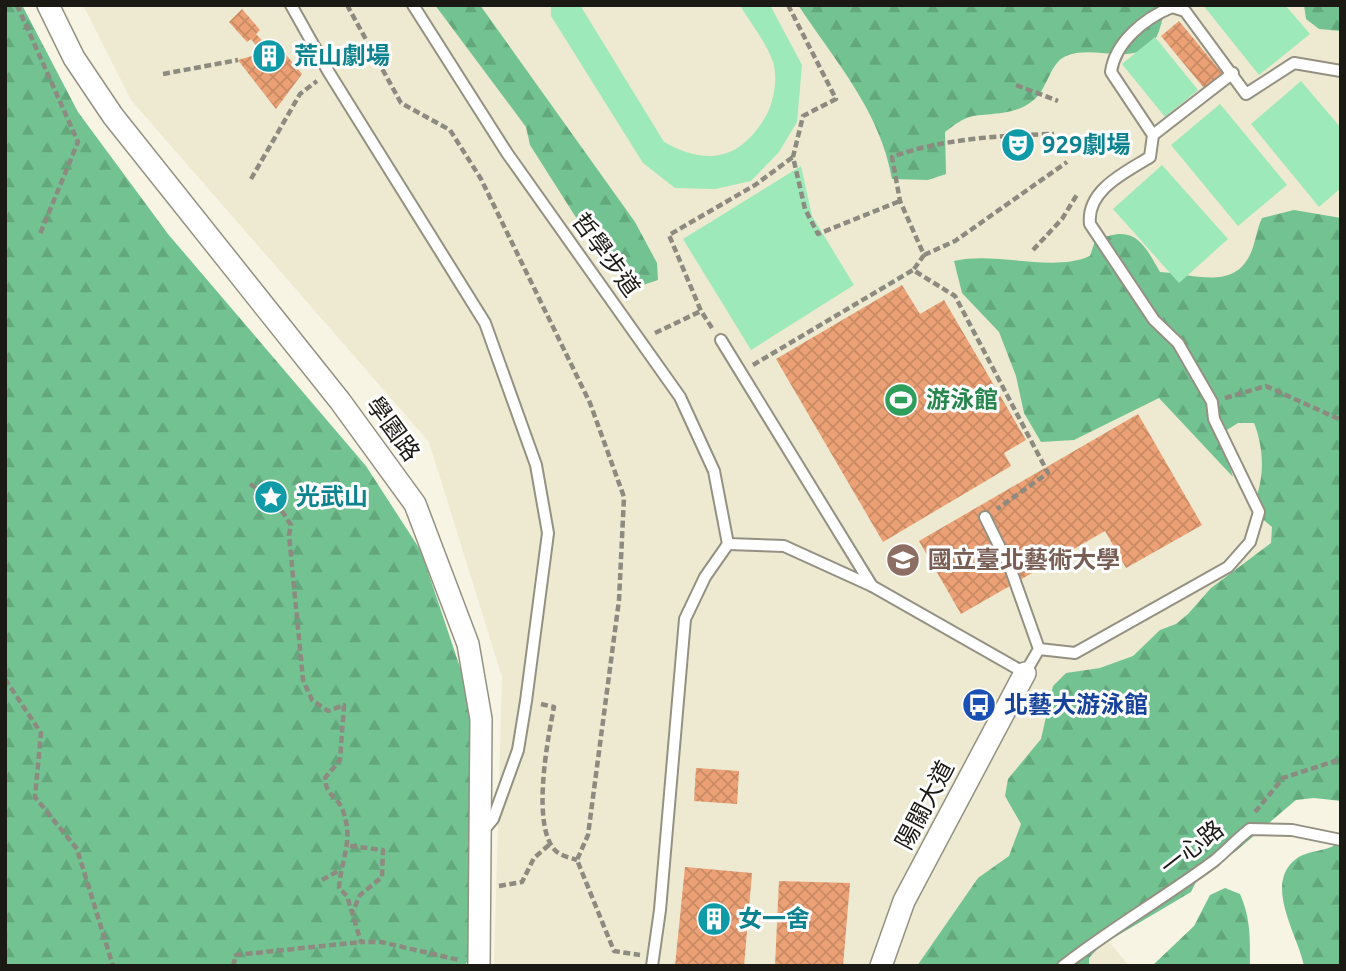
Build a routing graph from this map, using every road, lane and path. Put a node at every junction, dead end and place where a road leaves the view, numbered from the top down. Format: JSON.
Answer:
{"nodes":[{"id":1,"x":17,"y":5,"type":"edge"},
{"id":2,"x":48,"y":5,"type":"edge"},
{"id":3,"x":291,"y":5,"type":"edge"},
{"id":4,"x":347,"y":5,"type":"edge"},
{"id":5,"x":413,"y":5,"type":"edge"},
{"id":6,"x":788,"y":5,"type":"edge"},
{"id":7,"x":238,"y":60,"type":"dead end"},
{"id":8,"x":328,"y":71,"type":"junction"},
{"id":9,"x":1341,"y":71,"type":"edge"},
{"id":10,"x":1233,"y":72,"type":"junction"},
{"id":11,"x":163,"y":74,"type":"dead end"},
{"id":12,"x":1016,"y":85,"type":"dead end"},
{"id":13,"x":1058,"y":102,"type":"dead end"},
{"id":14,"x":1054,"y":134,"type":"dead end"},
{"id":15,"x":1153,"y":135,"type":"junction"},
{"id":16,"x":793,"y":157,"type":"junction"},
{"id":17,"x":1066,"y":162,"type":"dead end"},
{"id":18,"x":251,"y":179,"type":"dead end"},
{"id":19,"x":1084,"y":184,"type":"dead end"},
{"id":20,"x":900,"y":201,"type":"junction"},
{"id":21,"x":40,"y":234,"type":"dead end"},
{"id":22,"x":1033,"y":250,"type":"dead end"},
{"id":23,"x":924,"y":255,"type":"junction"},
{"id":24,"x":914,"y":270,"type":"junction"},
{"id":25,"x":662,"y":333,"type":"dead end"},
{"id":26,"x":720,"y":340,"type":"dead end"},
{"id":27,"x":742,"y":372,"type":"junction"},
{"id":28,"x":1212,"y":402,"type":"junction"},
{"id":29,"x":1341,"y":420,"type":"edge"},
{"id":30,"x":250,"y":484,"type":"dead end"},
{"id":31,"x":985,"y":517,"type":"joint"},
{"id":32,"x":728,"y":544,"type":"junction"},
{"id":33,"x":872,"y":586,"type":"junction"},
{"id":34,"x":1039,"y":649,"type":"junction"},
{"id":35,"x":1025,"y":673,"type":"junction"},
{"id":36,"x":5,"y":679,"type":"edge"},
{"id":37,"x":526,"y":701,"type":"junction"},
{"id":38,"x":1341,"y":759,"type":"edge"},
{"id":39,"x":479,"y":836,"type":"junction"},
{"id":40,"x":1240,"y":837,"type":"junction"},
{"id":41,"x":1341,"y":840,"type":"edge"},
{"id":42,"x":550,"y":844,"type":"junction"},
{"id":43,"x":349,"y":846,"type":"junction"},
{"id":44,"x":577,"y":860,"type":"junction"},
{"id":45,"x":340,"y":869,"type":"junction"},
{"id":46,"x":322,"y":880,"type":"dead end"},
{"id":47,"x":490,"y":888,"type":"dead end"},
{"id":48,"x":352,"y":912,"type":"junction"},
{"id":49,"x":5,"y":932,"type":"edge"},
{"id":50,"x":5,"y":943,"type":"edge"},
{"id":51,"x":361,"y":943,"type":"junction"},
{"id":52,"x":455,"y":959,"type":"dead end"},
{"id":53,"x":653,"y":962,"type":"edge"},
{"id":54,"x":113,"y":966,"type":"edge"},
{"id":55,"x":233,"y":966,"type":"edge"},
{"id":56,"x":479,"y":966,"type":"edge"},
{"id":57,"x":881,"y":966,"type":"edge"},
{"id":58,"x":1063,"y":966,"type":"edge"}],
"edges":[{"from":1,"to":21,"type":"path"},
{"from":2,"to":39,"type":"street","name":"學園路"},
{"from":3,"to":8,"type":"lane"},
{"from":4,"to":44,"type":"path"},
{"from":5,"to":32,"type":"lane","name":"哲學步道"},
{"from":6,"to":16,"type":"path"},
{"from":7,"to":11,"type":"path"},
{"from":8,"to":18,"type":"path"},
{"from":8,"to":37,"type":"lane"},
{"from":9,"to":10,"type":"lane"},
{"from":10,"to":15,"type":"lane"},
{"from":10,"to":15,"type":"lane"},
{"from":12,"to":13,"type":"path"},
{"from":14,"to":20,"type":"path"},
{"from":15,"to":28,"type":"lane"},
{"from":16,"to":20,"type":"path"},
{"from":16,"to":25,"type":"path"},
{"from":17,"to":23,"type":"path"},
{"from":19,"to":22,"type":"path"},
{"from":20,"to":23,"type":"path"},
{"from":23,"to":24,"type":"path"},
{"from":24,"to":27,"type":"path"},
{"from":24,"to":31,"type":"path"},
{"from":26,"to":27,"type":"lane"},
{"from":27,"to":33,"type":"lane"},
{"from":28,"to":29,"type":"path"},
{"from":28,"to":34,"type":"lane"},
{"from":30,"to":43,"type":"path"},
{"from":31,"to":34,"type":"lane"},
{"from":32,"to":33,"type":"lane"},
{"from":32,"to":53,"type":"lane"},
{"from":33,"to":35,"type":"lane"},
{"from":34,"to":35,"type":"lane"},
{"from":35,"to":57,"type":"street","name":"陽關大道"},
{"from":36,"to":54,"type":"path"},
{"from":37,"to":39,"type":"lane"},
{"from":37,"to":42,"type":"path"},
{"from":38,"to":40,"type":"path"},
{"from":39,"to":56,"type":"street","name":"學園路"},
{"from":40,"to":41,"type":"lane","name":"一心路"},
{"from":40,"to":58,"type":"lane","name":"一心路"},
{"from":42,"to":44,"type":"path"},
{"from":42,"to":47,"type":"path"},
{"from":43,"to":45,"type":"path"},
{"from":43,"to":48,"type":"path"},
{"from":44,"to":53,"type":"path"},
{"from":45,"to":46,"type":"path"},
{"from":45,"to":48,"type":"path"},
{"from":48,"to":51,"type":"path"},
{"from":49,"to":50,"type":"path"},
{"from":51,"to":52,"type":"path"},
{"from":51,"to":55,"type":"path"}]}
